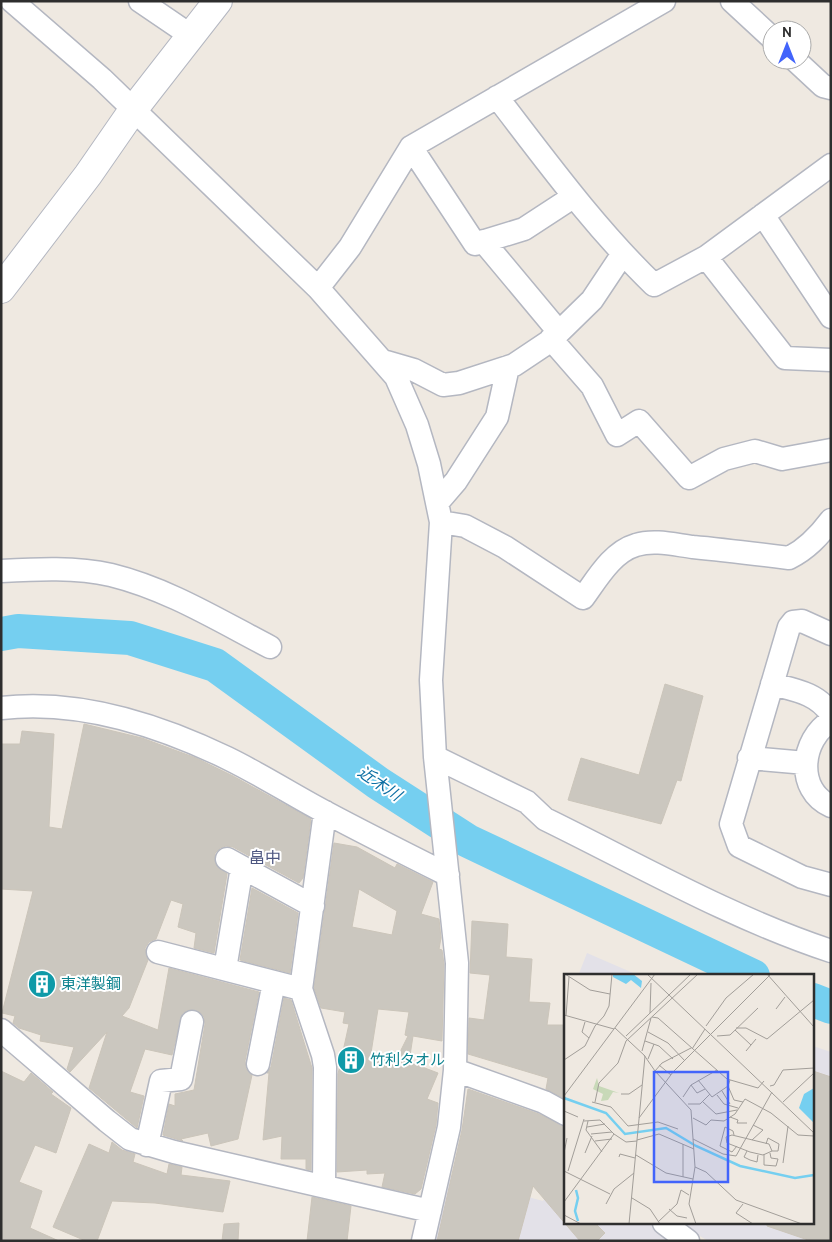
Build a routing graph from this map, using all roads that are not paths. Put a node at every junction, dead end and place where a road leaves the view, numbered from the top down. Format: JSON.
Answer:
{"nodes":[{"id":1,"x":12,"y":1,"type":"edge"},
{"id":2,"x":140,"y":1,"type":"edge"},
{"id":3,"x":218,"y":1,"type":"edge"},
{"id":4,"x":664,"y":1,"type":"edge"},
{"id":5,"x":732,"y":1,"type":"edge"},
{"id":6,"x":762,"y":29,"type":"edge"},
{"id":7,"x":190,"y":35,"type":"junction"},
{"id":8,"x":806,"y":70,"type":"edge"},
{"id":9,"x":831,"y":88,"type":"edge"},
{"id":10,"x":497,"y":97,"type":"junction"},
{"id":11,"x":133,"y":110,"type":"junction"},
{"id":12,"x":411,"y":147,"type":"junction"},
{"id":13,"x":831,"y":165,"type":"edge"},
{"id":14,"x":573,"y":197,"type":"junction"},
{"id":15,"x":763,"y":215,"type":"junction"},
{"id":16,"x":483,"y":241,"type":"junction"},
{"id":17,"x":622,"y":255,"type":"junction"},
{"id":18,"x":706,"y":257,"type":"junction"},
{"id":19,"x":318,"y":288,"type":"junction"},
{"id":20,"x":1,"y":289,"type":"edge"},
{"id":21,"x":831,"y":317,"type":"edge"},
{"id":22,"x":555,"y":336,"type":"junction"},
{"id":23,"x":831,"y":360,"type":"edge"},
{"id":24,"x":383,"y":361,"type":"junction"},
{"id":25,"x":508,"y":367,"type":"junction"},
{"id":26,"x":831,"y":450,"type":"edge"},
{"id":27,"x":439,"y":512,"type":"junction"},
{"id":28,"x":831,"y":520,"type":"edge"},
{"id":29,"x":1,"y":571,"type":"edge"},
{"id":30,"x":831,"y":634,"type":"edge"},
{"id":31,"x":270,"y":647,"type":"dead end"},
{"id":32,"x":772,"y":684,"type":"junction"},
{"id":33,"x":1,"y":708,"type":"edge"},
{"id":34,"x":831,"y":714,"type":"edge"},
{"id":35,"x":831,"y":721,"type":"edge"},
{"id":36,"x":749,"y":758,"type":"junction"},
{"id":37,"x":436,"y":762,"type":"junction"},
{"id":38,"x":806,"y":763,"type":"junction"},
{"id":39,"x":831,"y":806,"type":"edge"},
{"id":40,"x":324,"y":812,"type":"junction"},
{"id":41,"x":447,"y":871,"type":"junction"},
{"id":42,"x":831,"y":885,"type":"edge"},
{"id":43,"x":313,"y":906,"type":"junction"},
{"id":44,"x":831,"y":951,"type":"edge"},
{"id":45,"x":158,"y":952,"type":"dead end"},
{"id":46,"x":225,"y":969,"type":"junction"},
{"id":47,"x":274,"y":982,"type":"junction"},
{"id":48,"x":301,"y":990,"type":"junction"},
{"id":49,"x":192,"y":1022,"type":"dead end"},
{"id":50,"x":1,"y":1030,"type":"edge"},
{"id":51,"x":258,"y":1064,"type":"dead end"},
{"id":52,"x":455,"y":1070,"type":"junction"},
{"id":53,"x":564,"y":1113,"type":"edge"},
{"id":54,"x":147,"y":1145,"type":"junction"},
{"id":55,"x":324,"y":1186,"type":"junction"},
{"id":56,"x":430,"y":1211,"type":"junction"},
{"id":57,"x":665,"y":1224,"type":"edge"},
{"id":58,"x":423,"y":1241,"type":"edge"},
{"id":59,"x":688,"y":1241,"type":"edge"}],
"edges":[{"from":1,"to":11,"type":"street"},
{"from":2,"to":7,"type":"street"},
{"from":3,"to":7,"type":"street"},
{"from":4,"to":10,"type":"street"},
{"from":5,"to":6,"type":"street"},
{"from":7,"to":11,"type":"street"},
{"from":8,"to":9,"type":"street"},
{"from":10,"to":12,"type":"street"},
{"from":10,"to":14,"type":"street"},
{"from":11,"to":19,"type":"street"},
{"from":11,"to":20,"type":"street"},
{"from":12,"to":16,"type":"street"},
{"from":12,"to":19,"type":"street"},
{"from":13,"to":15,"type":"street"},
{"from":14,"to":16,"type":"street"},
{"from":14,"to":17,"type":"street"},
{"from":15,"to":18,"type":"street"},
{"from":15,"to":21,"type":"street"},
{"from":16,"to":22,"type":"street"},
{"from":17,"to":18,"type":"street"},
{"from":17,"to":22,"type":"street"},
{"from":18,"to":23,"type":"street"},
{"from":19,"to":24,"type":"street"},
{"from":22,"to":25,"type":"street"},
{"from":22,"to":26,"type":"street"},
{"from":24,"to":25,"type":"street"},
{"from":24,"to":27,"type":"street"},
{"from":25,"to":27,"type":"street"},
{"from":27,"to":28,"type":"street"},
{"from":27,"to":37,"type":"street"},
{"from":29,"to":31,"type":"street"},
{"from":30,"to":32,"type":"street"},
{"from":32,"to":34,"type":"street"},
{"from":32,"to":36,"type":"street"},
{"from":33,"to":40,"type":"street"},
{"from":35,"to":38,"type":"street"},
{"from":36,"to":38,"type":"street"},
{"from":36,"to":42,"type":"street"},
{"from":37,"to":41,"type":"street"},
{"from":37,"to":44,"type":"street"},
{"from":38,"to":39,"type":"street"},
{"from":40,"to":41,"type":"street"},
{"from":40,"to":43,"type":"street"},
{"from":41,"to":52,"type":"street"},
{"from":43,"to":46,"type":"street"},
{"from":43,"to":48,"type":"street"},
{"from":45,"to":46,"type":"street"},
{"from":46,"to":47,"type":"street"},
{"from":47,"to":48,"type":"street"},
{"from":47,"to":51,"type":"street"},
{"from":48,"to":55,"type":"street"},
{"from":49,"to":54,"type":"street"},
{"from":50,"to":54,"type":"street"},
{"from":52,"to":53,"type":"street"},
{"from":52,"to":56,"type":"street"},
{"from":54,"to":55,"type":"street"},
{"from":55,"to":56,"type":"street"},
{"from":56,"to":58,"type":"street"},
{"from":57,"to":59,"type":"street"}]}
